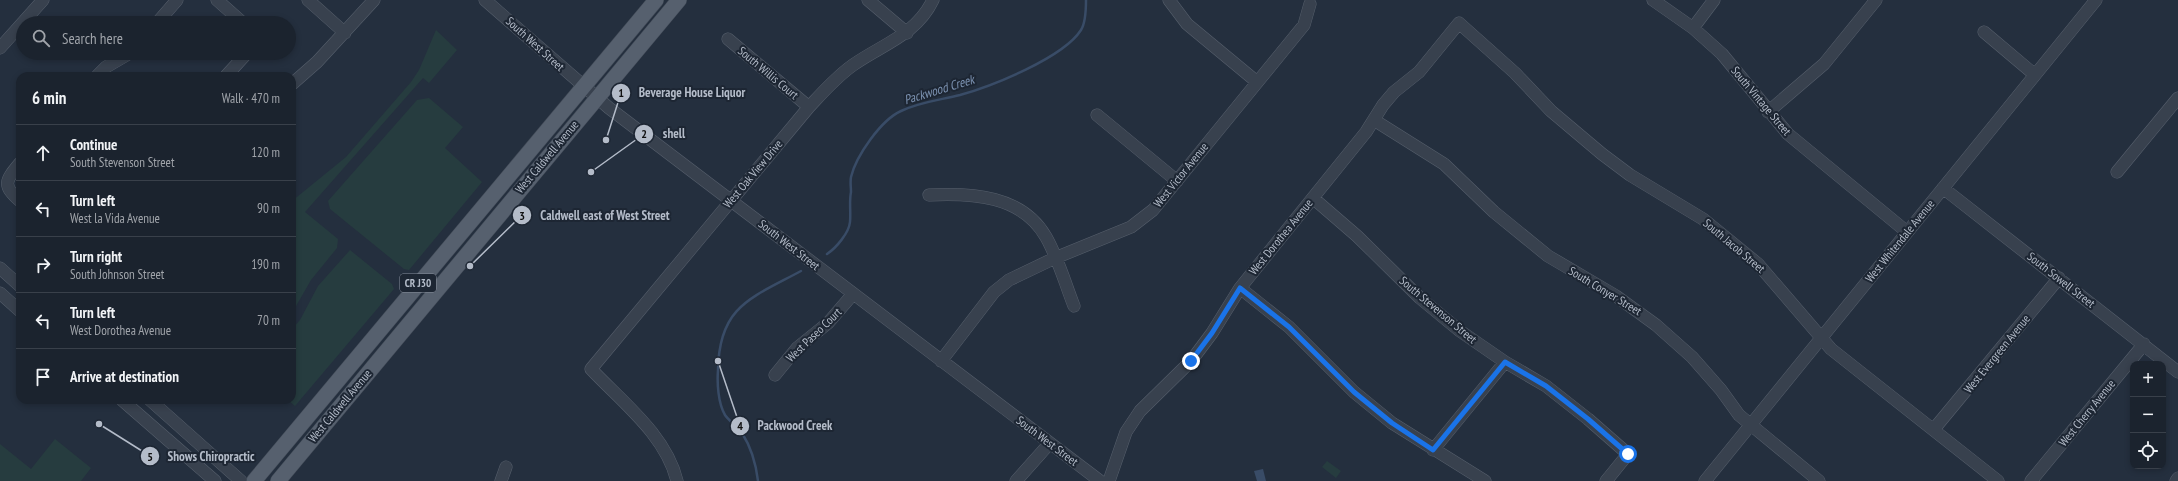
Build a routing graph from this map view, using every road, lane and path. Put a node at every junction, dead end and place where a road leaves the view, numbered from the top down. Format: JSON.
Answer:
{"nodes":[{"id":1,"x":43,"y":0,"type":"edge"},
{"id":2,"x":177,"y":0,"type":"edge"},
{"id":3,"x":217,"y":0,"type":"edge"},
{"id":4,"x":308,"y":0,"type":"edge"},
{"id":5,"x":374,"y":0,"type":"edge"},
{"id":6,"x":485,"y":0,"type":"edge"},
{"id":7,"x":656,"y":0,"type":"edge"},
{"id":8,"x":679,"y":0,"type":"edge"},
{"id":9,"x":868,"y":0,"type":"edge"},
{"id":10,"x":933,"y":0,"type":"edge"},
{"id":11,"x":1169,"y":0,"type":"edge"},
{"id":12,"x":1653,"y":0,"type":"edge"},
{"id":13,"x":1714,"y":0,"type":"edge"},
{"id":14,"x":1876,"y":0,"type":"edge"},
{"id":15,"x":2096,"y":0,"type":"edge"},
{"id":16,"x":1310,"y":4,"type":"dead end"},
{"id":17,"x":29,"y":16,"type":"edge"},
{"id":18,"x":163,"y":16,"type":"edge"},
{"id":19,"x":235,"y":16,"type":"edge"},
{"id":20,"x":1459,"y":24,"type":"joint"},
{"id":21,"x":1693,"y":28,"type":"junction"},
{"id":22,"x":16,"y":30,"type":"edge"},
{"id":23,"x":1984,"y":32,"type":"dead end"},
{"id":24,"x":345,"y":33,"type":"junction"},
{"id":25,"x":907,"y":33,"type":"junction"},
{"id":26,"x":728,"y":39,"type":"dead end"},
{"id":27,"x":0,"y":48,"type":"edge"},
{"id":28,"x":117,"y":60,"type":"edge"},
{"id":29,"x":241,"y":60,"type":"edge"},
{"id":30,"x":101,"y":72,"type":"edge"},
{"id":31,"x":230,"y":72,"type":"edge"},
{"id":32,"x":2035,"y":75,"type":"junction"},
{"id":33,"x":296,"y":80,"type":"edge"},
{"id":34,"x":1257,"y":82,"type":"junction"},
{"id":35,"x":583,"y":86,"type":"junction"},
{"id":36,"x":597,"y":98,"type":"junction"},
{"id":37,"x":2178,"y":98,"type":"edge"},
{"id":38,"x":809,"y":107,"type":"junction"},
{"id":39,"x":1768,"y":112,"type":"junction"},
{"id":40,"x":1097,"y":114,"type":"dead end"},
{"id":41,"x":1374,"y":120,"type":"junction"},
{"id":42,"x":16,"y":168,"type":"edge"},
{"id":43,"x":2117,"y":172,"type":"dead end"},
{"id":44,"x":1177,"y":181,"type":"junction"},
{"id":45,"x":1944,"y":188,"type":"junction"},
{"id":46,"x":929,"y":195,"type":"dead end"},
{"id":47,"x":16,"y":197,"type":"edge"},
{"id":48,"x":1313,"y":198,"type":"junction"},
{"id":49,"x":731,"y":200,"type":"junction"},
{"id":50,"x":1907,"y":232,"type":"junction"},
{"id":51,"x":1055,"y":258,"type":"junction"},
{"id":52,"x":0,"y":268,"type":"edge"},
{"id":53,"x":2059,"y":278,"type":"junction"},
{"id":54,"x":16,"y":282,"type":"edge"},
{"id":55,"x":416,"y":286,"type":"junction"},
{"id":56,"x":1240,"y":288,"type":"junction"},
{"id":57,"x":0,"y":293,"type":"edge"},
{"id":58,"x":853,"y":294,"type":"junction"},
{"id":59,"x":1074,"y":306,"type":"dead end"},
{"id":60,"x":16,"y":307,"type":"edge"},
{"id":61,"x":1821,"y":338,"type":"junction"},
{"id":62,"x":2144,"y":344,"type":"junction"},
{"id":63,"x":941,"y":361,"type":"junction"},
{"id":64,"x":1505,"y":362,"type":"junction"},
{"id":65,"x":2178,"y":372,"type":"edge"},
{"id":66,"x":775,"y":375,"type":"dead end"},
{"id":67,"x":364,"y":377,"type":"junction"},
{"id":68,"x":127,"y":404,"type":"edge"},
{"id":69,"x":154,"y":404,"type":"edge"},
{"id":70,"x":1749,"y":425,"type":"junction"},
{"id":71,"x":1934,"y":429,"type":"junction"},
{"id":72,"x":1049,"y":444,"type":"junction"},
{"id":73,"x":1433,"y":450,"type":"junction"},
{"id":74,"x":506,"y":467,"type":"dead end"},
{"id":75,"x":2178,"y":478,"type":"edge"},
{"id":76,"x":215,"y":481,"type":"edge"},
{"id":77,"x":241,"y":481,"type":"edge"},
{"id":78,"x":254,"y":481,"type":"edge"},
{"id":79,"x":278,"y":481,"type":"edge"},
{"id":80,"x":501,"y":481,"type":"edge"},
{"id":81,"x":677,"y":481,"type":"edge"},
{"id":82,"x":1016,"y":481,"type":"edge"},
{"id":83,"x":1100,"y":481,"type":"edge"},
{"id":84,"x":1109,"y":481,"type":"edge"},
{"id":85,"x":1485,"y":481,"type":"edge"},
{"id":86,"x":1606,"y":481,"type":"edge"},
{"id":87,"x":1705,"y":481,"type":"edge"},
{"id":88,"x":1819,"y":481,"type":"edge"},
{"id":89,"x":1998,"y":481,"type":"edge"},
{"id":90,"x":2031,"y":481,"type":"edge"},
{"id":91,"x":2176,"y":481,"type":"edge"}],
"edges":[{"from":1,"to":17,"type":"street"},
{"from":2,"to":18,"type":"street"},
{"from":3,"to":19,"type":"street"},
{"from":4,"to":24,"type":"street"},
{"from":5,"to":24,"type":"street"},
{"from":6,"to":35,"type":"street","name":"South West Street"},
{"from":7,"to":35,"type":"main road","name":"West Caldwell Avenue","number":"CR J30"},
{"from":8,"to":36,"type":"main road","name":"West Caldwell Avenue","number":"CR J30"},
{"from":9,"to":25,"type":"street"},
{"from":10,"to":25,"type":"street","name":"West Oak View Drive"},
{"from":11,"to":34,"type":"street"},
{"from":12,"to":21,"type":"street","name":"South Vintage Street"},
{"from":13,"to":21,"type":"street"},
{"from":14,"to":39,"type":"street"},
{"from":15,"to":32,"type":"street","name":"West Whitendale Avenue"},
{"from":16,"to":34,"type":"street","name":"West Victor Avenue"},
{"from":20,"to":41,"type":"street","name":"West Dorothea Avenue"},
{"from":20,"to":61,"type":"street","name":"South Jacob Street"},
{"from":21,"to":39,"type":"street","name":"South Vintage Street"},
{"from":22,"to":27,"type":"street"},
{"from":23,"to":32,"type":"street"},
{"from":24,"to":33,"type":"street"},
{"from":25,"to":38,"type":"street","name":"West Oak View Drive"},
{"from":26,"to":38,"type":"street","name":"South Willis Court"},
{"from":28,"to":30,"type":"street"},
{"from":29,"to":31,"type":"street"},
{"from":32,"to":45,"type":"street","name":"West Whitendale Avenue"},
{"from":34,"to":44,"type":"street","name":"West Victor Avenue"},
{"from":35,"to":36,"type":"street","name":"South West Street"},
{"from":35,"to":55,"type":"main road","name":"West Caldwell Avenue","number":"CR J30"},
{"from":36,"to":49,"type":"street","name":"South West Street"},
{"from":36,"to":67,"type":"main road","name":"West Caldwell Avenue","number":"CR J30"},
{"from":37,"to":43,"type":"street"},
{"from":38,"to":49,"type":"street","name":"West Oak View Drive"},
{"from":39,"to":50,"type":"street","name":"South Vintage Street"},
{"from":40,"to":44,"type":"street"},
{"from":41,"to":48,"type":"street","name":"West Dorothea Avenue"},
{"from":41,"to":70,"type":"street","name":"South Conyer Street"},
{"from":42,"to":47,"type":"street"},
{"from":44,"to":51,"type":"street","name":"West Victor Avenue"},
{"from":45,"to":50,"type":"street","name":"West Whitendale Avenue"},
{"from":45,"to":53,"type":"street","name":"South Sowell Street"},
{"from":46,"to":51,"type":"street"},
{"from":48,"to":56,"type":"street","name":"West Dorothea Avenue"},
{"from":48,"to":64,"type":"street","name":"South Stevenson Street"},
{"from":49,"to":58,"type":"street","name":"South West Street"},
{"from":49,"to":81,"type":"street","name":"West Oak View Drive"},
{"from":50,"to":61,"type":"street","name":"West Whitendale Avenue"},
{"from":51,"to":59,"type":"street"},
{"from":51,"to":63,"type":"street","name":"West Victor Avenue"},
{"from":52,"to":54,"type":"street"},
{"from":53,"to":62,"type":"street","name":"South Sowell Street"},
{"from":53,"to":71,"type":"street","name":"West Evergreen Avenue"},
{"from":55,"to":67,"type":"main road"},
{"from":55,"to":78,"type":"main road","name":"West Caldwell Avenue","number":"CR J30"},
{"from":56,"to":73,"type":"street"},
{"from":56,"to":84,"type":"street","name":"West Dorothea Avenue"},
{"from":57,"to":60,"type":"street"},
{"from":58,"to":63,"type":"street","name":"South West Street"},
{"from":58,"to":66,"type":"street","name":"West Paseo Court"},
{"from":61,"to":70,"type":"street","name":"West Whitendale Avenue"},
{"from":61,"to":71,"type":"street","name":"South Jacob Street"},
{"from":62,"to":65,"type":"street","name":"South Sowell Street"},
{"from":62,"to":90,"type":"street","name":"West Cherry Avenue"},
{"from":63,"to":72,"type":"street","name":"South West Street"},
{"from":64,"to":73,"type":"street"},
{"from":64,"to":86,"type":"street","name":"South Stevenson Street"},
{"from":67,"to":79,"type":"main road","name":"West Caldwell Avenue","number":"CR J30"},
{"from":68,"to":76,"type":"street"},
{"from":69,"to":77,"type":"street"},
{"from":70,"to":87,"type":"street","name":"West Whitendale Avenue"},
{"from":70,"to":88,"type":"street","name":"South Conyer Street"},
{"from":71,"to":89,"type":"street","name":"South Jacob Street"},
{"from":72,"to":82,"type":"street"},
{"from":72,"to":83,"type":"street","name":"South West Street"},
{"from":73,"to":85,"type":"street"},
{"from":74,"to":80,"type":"street"},
{"from":75,"to":91,"type":"street"}]}
